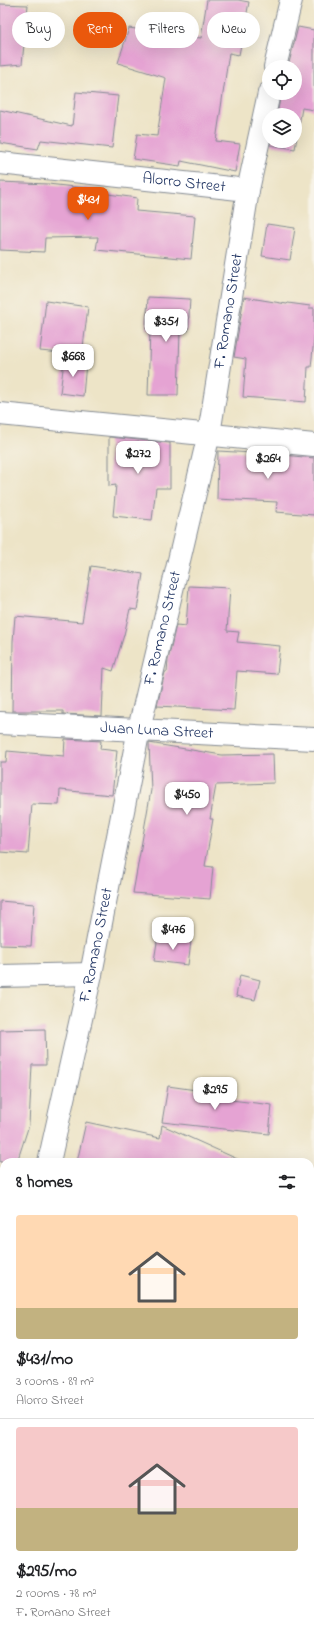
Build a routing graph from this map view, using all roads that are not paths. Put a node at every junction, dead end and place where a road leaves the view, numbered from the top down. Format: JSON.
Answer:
{"nodes":[{"id":1,"x":290,"y":0,"type":"edge"},
{"id":2,"x":277,"y":60,"type":"edge"},
{"id":3,"x":268,"y":100,"type":"edge"},
{"id":4,"x":0,"y":163,"type":"edge"},
{"id":5,"x":248,"y":190,"type":"junction"},
{"id":6,"x":0,"y":414,"type":"edge"},
{"id":7,"x":209,"y":434,"type":"junction"},
{"id":8,"x":314,"y":445,"type":"edge"},
{"id":9,"x":0,"y":723,"type":"edge"},
{"id":10,"x":139,"y":729,"type":"junction"},
{"id":11,"x":314,"y":739,"type":"edge"},
{"id":12,"x":91,"y":974,"type":"junction"},
{"id":13,"x":0,"y":976,"type":"edge"},
{"id":14,"x":50,"y":1158,"type":"edge"}],
"edges":[{"from":1,"to":2,"type":"street"},
{"from":3,"to":5,"type":"street","name":"F. Romano Street"},
{"from":4,"to":5,"type":"street","name":"Alorro Street"},
{"from":5,"to":7,"type":"street","name":"F. Romano Street"},
{"from":6,"to":7,"type":"street"},
{"from":7,"to":8,"type":"street"},
{"from":7,"to":10,"type":"street","name":"F. Romano Street"},
{"from":9,"to":10,"type":"street","name":"Juan Luna Street"},
{"from":10,"to":11,"type":"street","name":"Juan Luna Street"},
{"from":10,"to":12,"type":"street","name":"F. Romano Street"},
{"from":12,"to":13,"type":"street"},
{"from":12,"to":14,"type":"street","name":"F. Romano Street"}]}
